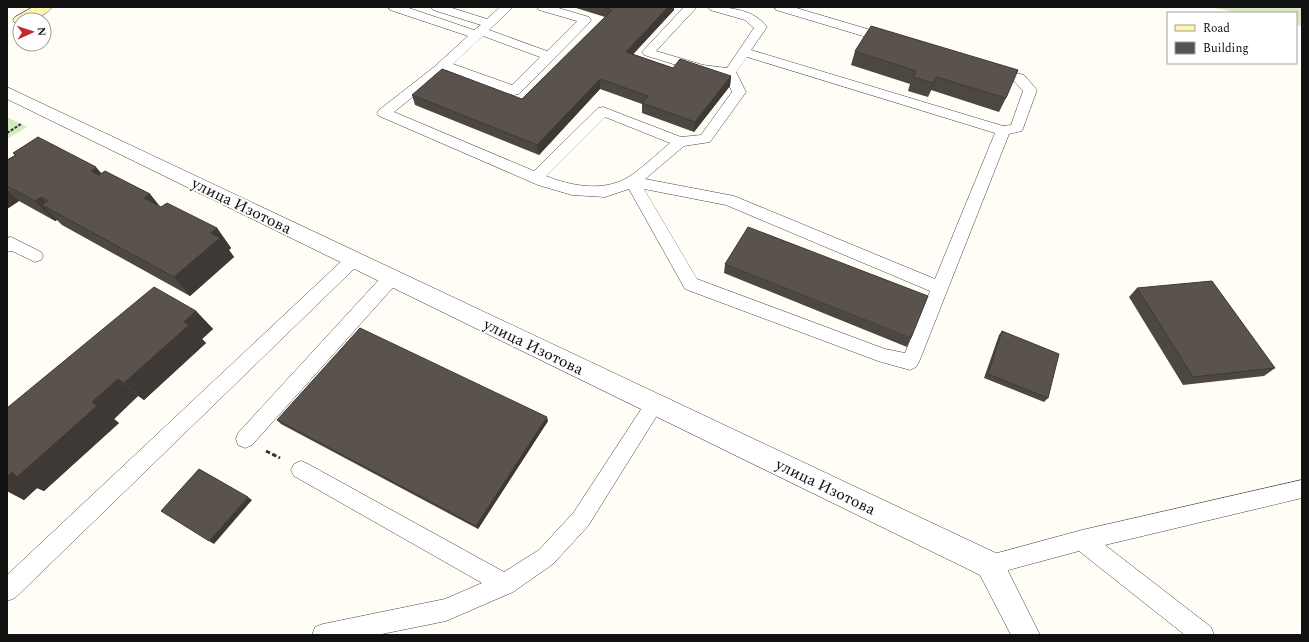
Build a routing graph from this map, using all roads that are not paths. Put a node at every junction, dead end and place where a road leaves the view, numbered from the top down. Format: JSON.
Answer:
{"nodes":[{"id":1,"x":44,"y":7,"type":"edge"},
{"id":2,"x":394,"y":7,"type":"edge"},
{"id":3,"x":437,"y":7,"type":"edge"},
{"id":4,"x":507,"y":7,"type":"edge"},
{"id":5,"x":543,"y":7,"type":"edge"},
{"id":6,"x":691,"y":7,"type":"edge"},
{"id":7,"x":714,"y":7,"type":"edge"},
{"id":8,"x":35,"y":12,"type":"edge"},
{"id":9,"x":771,"y":14,"type":"edge"},
{"id":10,"x":481,"y":30,"type":"junction"},
{"id":11,"x":900,"y":43,"type":"edge"},
{"id":12,"x":744,"y":52,"type":"junction"},
{"id":13,"x":549,"y":56,"type":"junction"},
{"id":14,"x":444,"y":65,"type":"junction"},
{"id":15,"x":982,"y":67,"type":"edge"},
{"id":16,"x":730,"y":72,"type":"junction"},
{"id":17,"x":7,"y":92,"type":"edge"},
{"id":18,"x":1003,"y":131,"type":"junction"},
{"id":19,"x":680,"y":142,"type":"junction"},
{"id":20,"x":536,"y":178,"type":"junction"},
{"id":21,"x":632,"y":182,"type":"junction"},
{"id":22,"x":7,"y":246,"type":"edge"},
{"id":23,"x":35,"y":256,"type":"dead end"},
{"id":24,"x":354,"y":259,"type":"junction"},
{"id":25,"x":392,"y":277,"type":"junction"},
{"id":26,"x":940,"y":288,"type":"junction"},
{"id":27,"x":655,"y":404,"type":"junction"},
{"id":28,"x":245,"y":439,"type":"road end"},
{"id":29,"x":301,"y":470,"type":"road end"},
{"id":30,"x":1302,"y":489,"type":"edge"},
{"id":31,"x":1082,"y":540,"type":"junction"},
{"id":32,"x":990,"y":565,"type":"junction"},
{"id":33,"x":505,"y":584,"type":"junction"},
{"id":34,"x":7,"y":590,"type":"edge"},
{"id":35,"x":323,"y":635,"type":"edge"},
{"id":36,"x":1026,"y":635,"type":"edge"},
{"id":37,"x":1203,"y":635,"type":"edge"}],
"edges":[{"from":1,"to":8,"type":"street"},
{"from":2,"to":10,"type":"lane"},
{"from":3,"to":10,"type":"lane"},
{"from":4,"to":10,"type":"lane"},
{"from":5,"to":13,"type":"lane"},
{"from":6,"to":16,"type":"lane"},
{"from":7,"to":9,"type":"lane"},
{"from":9,"to":11,"type":"lane"},
{"from":9,"to":12,"type":"lane"},
{"from":10,"to":13,"type":"lane"},
{"from":10,"to":14,"type":"lane"},
{"from":12,"to":16,"type":"lane"},
{"from":12,"to":18,"type":"lane"},
{"from":13,"to":14,"type":"lane"},
{"from":14,"to":20,"type":"lane"},
{"from":15,"to":18,"type":"lane"},
{"from":16,"to":19,"type":"lane"},
{"from":17,"to":24,"type":"street","name":"улица Изотова"},
{"from":18,"to":26,"type":"lane"},
{"from":19,"to":20,"type":"lane"},
{"from":19,"to":21,"type":"lane"},
{"from":20,"to":21,"type":"lane"},
{"from":21,"to":26,"type":"lane"},
{"from":21,"to":26,"type":"lane"},
{"from":22,"to":23,"type":"lane"},
{"from":24,"to":25,"type":"street","name":"улица Изотова"},
{"from":24,"to":34,"type":"lane"},
{"from":25,"to":27,"type":"street","name":"улица Изотова"},
{"from":25,"to":28,"type":"lane"},
{"from":27,"to":32,"type":"street","name":"улица Изотова"},
{"from":27,"to":33,"type":"lane"},
{"from":29,"to":33,"type":"lane"},
{"from":30,"to":31,"type":"lane"},
{"from":31,"to":32,"type":"lane"},
{"from":31,"to":37,"type":"lane"},
{"from":32,"to":36,"type":"street"},
{"from":33,"to":35,"type":"lane"}]}
